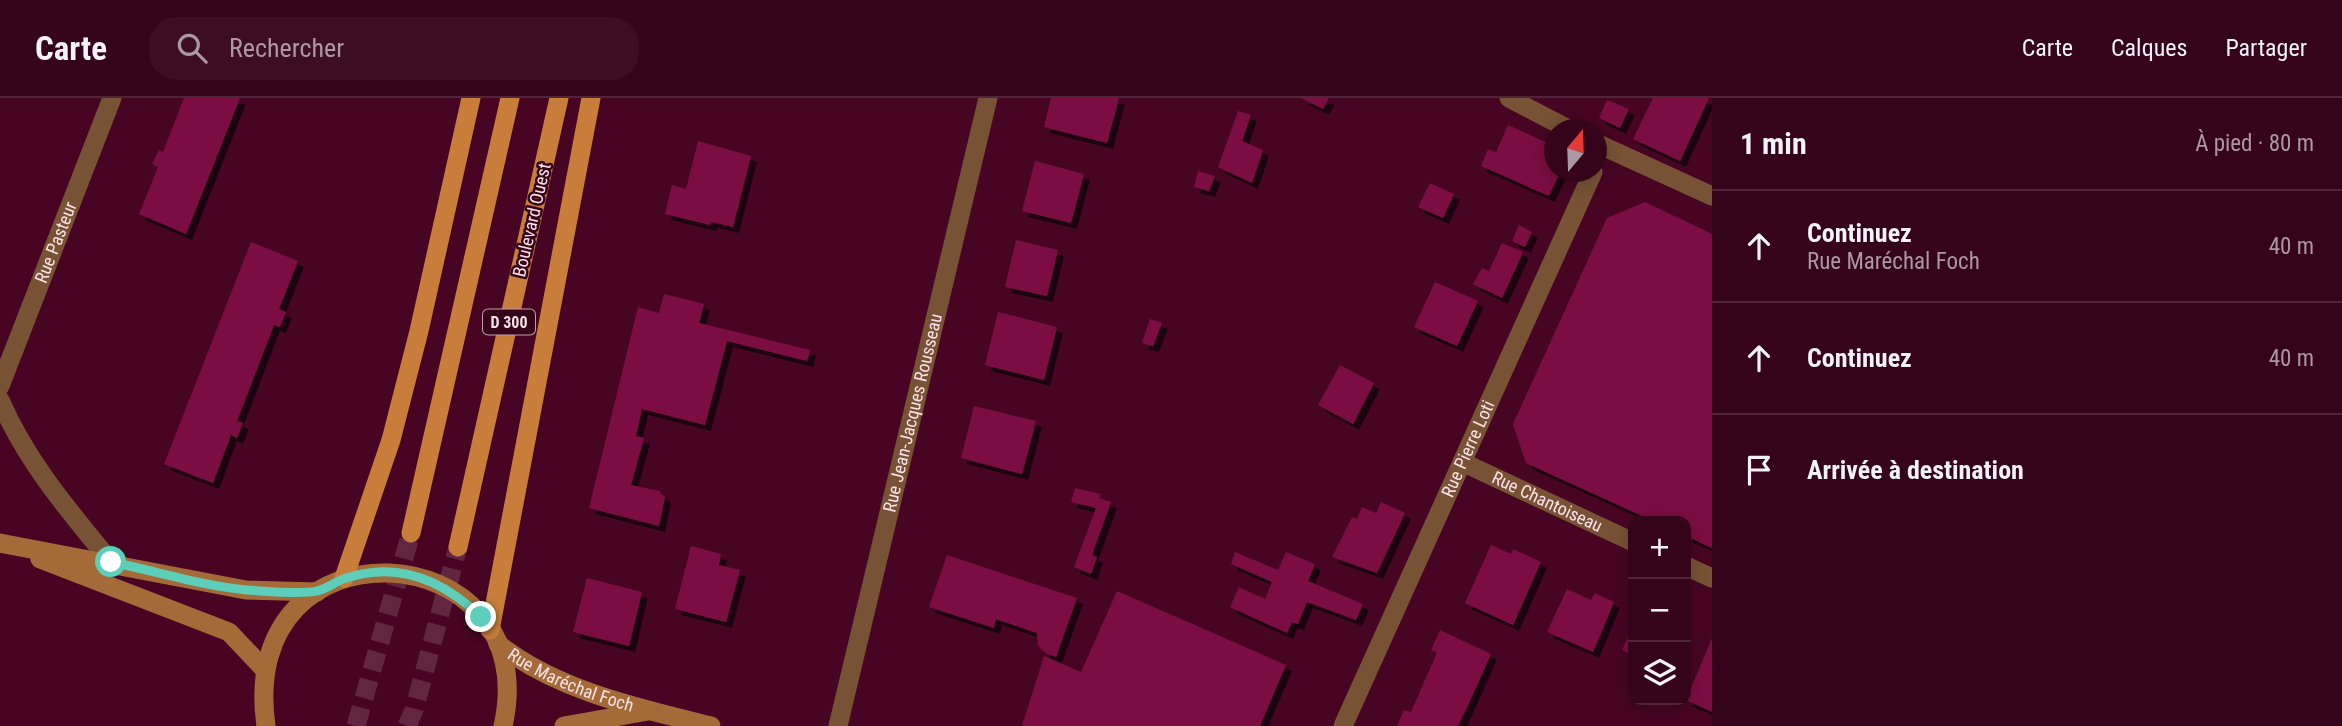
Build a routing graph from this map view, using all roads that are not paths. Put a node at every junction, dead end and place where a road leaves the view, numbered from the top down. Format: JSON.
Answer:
{"nodes":[{"id":1,"x":112,"y":98,"type":"edge"},
{"id":2,"x":471,"y":98,"type":"edge"},
{"id":3,"x":510,"y":98,"type":"edge"},
{"id":4,"x":559,"y":98,"type":"edge"},
{"id":5,"x":591,"y":98,"type":"edge"},
{"id":6,"x":988,"y":98,"type":"edge"},
{"id":7,"x":1509,"y":98,"type":"edge"},
{"id":8,"x":1549,"y":119,"type":"edge"},
{"id":9,"x":1607,"y":155,"type":"edge"},
{"id":10,"x":1588,"y":182,"type":"edge"},
{"id":11,"x":1712,"y":196,"type":"edge"},
{"id":12,"x":0,"y":386,"type":"edge"},
{"id":13,"x":0,"y":400,"type":"edge"},
{"id":14,"x":1462,"y":462,"type":"junction"},
{"id":15,"x":411,"y":533,"type":"tunnel mouth"},
{"id":16,"x":1628,"y":540,"type":"edge"},
{"id":17,"x":0,"y":543,"type":"edge"},
{"id":18,"x":458,"y":547,"type":"tunnel mouth"},
{"id":19,"x":111,"y":562,"type":"junction"},
{"id":20,"x":1691,"y":568,"type":"edge"},
{"id":21,"x":344,"y":578,"type":"junction"},
{"id":22,"x":1712,"y":578,"type":"edge"},
{"id":23,"x":317,"y":592,"type":"junction"},
{"id":24,"x":494,"y":637,"type":"junction"},
{"id":25,"x":264,"y":669,"type":"junction"},
{"id":26,"x":649,"y":711,"type":"junction"},
{"id":27,"x":266,"y":726,"type":"edge"},
{"id":28,"x":503,"y":726,"type":"edge"},
{"id":29,"x":564,"y":726,"type":"edge"},
{"id":30,"x":711,"y":726,"type":"edge"},
{"id":31,"x":838,"y":726,"type":"edge"},
{"id":32,"x":1343,"y":726,"type":"edge"}],
"edges":[{"from":1,"to":12,"type":"street","name":"Rue Pasteur"},
{"from":2,"to":21,"type":"main road"},
{"from":3,"to":15,"type":"main road","number":"D 300"},
{"from":4,"to":18,"type":"main road","name":"Boulevard Ouest","number":"D 300"},
{"from":5,"to":24,"type":"main road"},
{"from":6,"to":31,"type":"street","name":"Rue Jean-Jacques Rousseau"},
{"from":7,"to":8,"type":"street"},
{"from":9,"to":11,"type":"street"},
{"from":10,"to":14,"type":"street","name":"Rue Pierre Loti"},
{"from":13,"to":19,"type":"street"},
{"from":14,"to":16,"type":"street","name":"Rue Chantoiseau"},
{"from":14,"to":32,"type":"street","name":"Rue Pierre Loti"},
{"from":17,"to":19,"type":"main road"},
{"from":17,"to":25,"type":"main road"},
{"from":19,"to":23,"type":"main road"},
{"from":20,"to":22,"type":"street"},
{"from":21,"to":23,"type":"main road","name":"Rue Maréchal Foch"},
{"from":21,"to":24,"type":"main road","name":"Rue Maréchal Foch"},
{"from":23,"to":25,"type":"main road"},
{"from":24,"to":26,"type":"main road","name":"Rue Maréchal Foch"},
{"from":24,"to":28,"type":"main road"},
{"from":25,"to":27,"type":"main road"},
{"from":26,"to":29,"type":"main road","name":"Rue Maréchal Foch"},
{"from":26,"to":30,"type":"main road","name":"Rue Maréchal Foch"}]}
